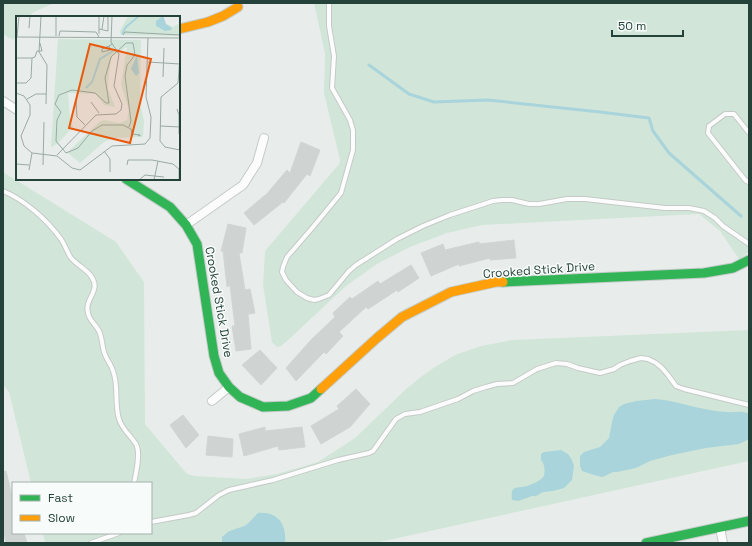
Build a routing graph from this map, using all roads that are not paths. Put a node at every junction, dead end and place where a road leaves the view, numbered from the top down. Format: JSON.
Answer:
{"nodes":[{"id":1,"x":329,"y":3,"type":"edge"},
{"id":2,"x":238,"y":7,"type":"dead end"},
{"id":3,"x":180,"y":29,"type":"edge"},
{"id":4,"x":3,"y":101,"type":"edge"},
{"id":5,"x":16,"y":109,"type":"edge"},
{"id":6,"x":749,"y":134,"type":"edge"},
{"id":7,"x":264,"y":138,"type":"dead end"},
{"id":8,"x":128,"y":180,"type":"edge"},
{"id":9,"x":749,"y":182,"type":"edge"},
{"id":10,"x":3,"y":191,"type":"edge"},
{"id":11,"x":186,"y":225,"type":"junction"},
{"id":12,"x":749,"y":244,"type":"edge"},
{"id":13,"x":749,"y":260,"type":"edge"},
{"id":14,"x":229,"y":387,"type":"junction"},
{"id":15,"x":212,"y":401,"type":"dead end"},
{"id":16,"x":749,"y":405,"type":"edge"},
{"id":17,"x":134,"y":482,"type":"edge"},
{"id":18,"x":749,"y":521,"type":"edge"},
{"id":19,"x":152,"y":522,"type":"edge"},
{"id":20,"x":720,"y":528,"type":"junction"},
{"id":21,"x":116,"y":534,"type":"edge"},
{"id":22,"x":91,"y":543,"type":"edge"},
{"id":23,"x":646,"y":543,"type":"edge"},
{"id":24,"x":723,"y":543,"type":"edge"}],
"edges":[{"from":1,"to":12,"type":"lane"},
{"from":2,"to":3,"type":"street"},
{"from":4,"to":5,"type":"street"},
{"from":6,"to":9,"type":"lane"},
{"from":7,"to":11,"type":"street"},
{"from":8,"to":11,"type":"street","name":"Crooked Stick Drive"},
{"from":10,"to":17,"type":"lane"},
{"from":11,"to":14,"type":"street","name":"Crooked Stick Drive"},
{"from":13,"to":14,"type":"street","name":"Crooked Stick Drive"},
{"from":14,"to":15,"type":"street"},
{"from":16,"to":19,"type":"lane"},
{"from":18,"to":20,"type":"street"},
{"from":20,"to":23,"type":"street"},
{"from":20,"to":24,"type":"street"},
{"from":21,"to":22,"type":"lane"}]}
